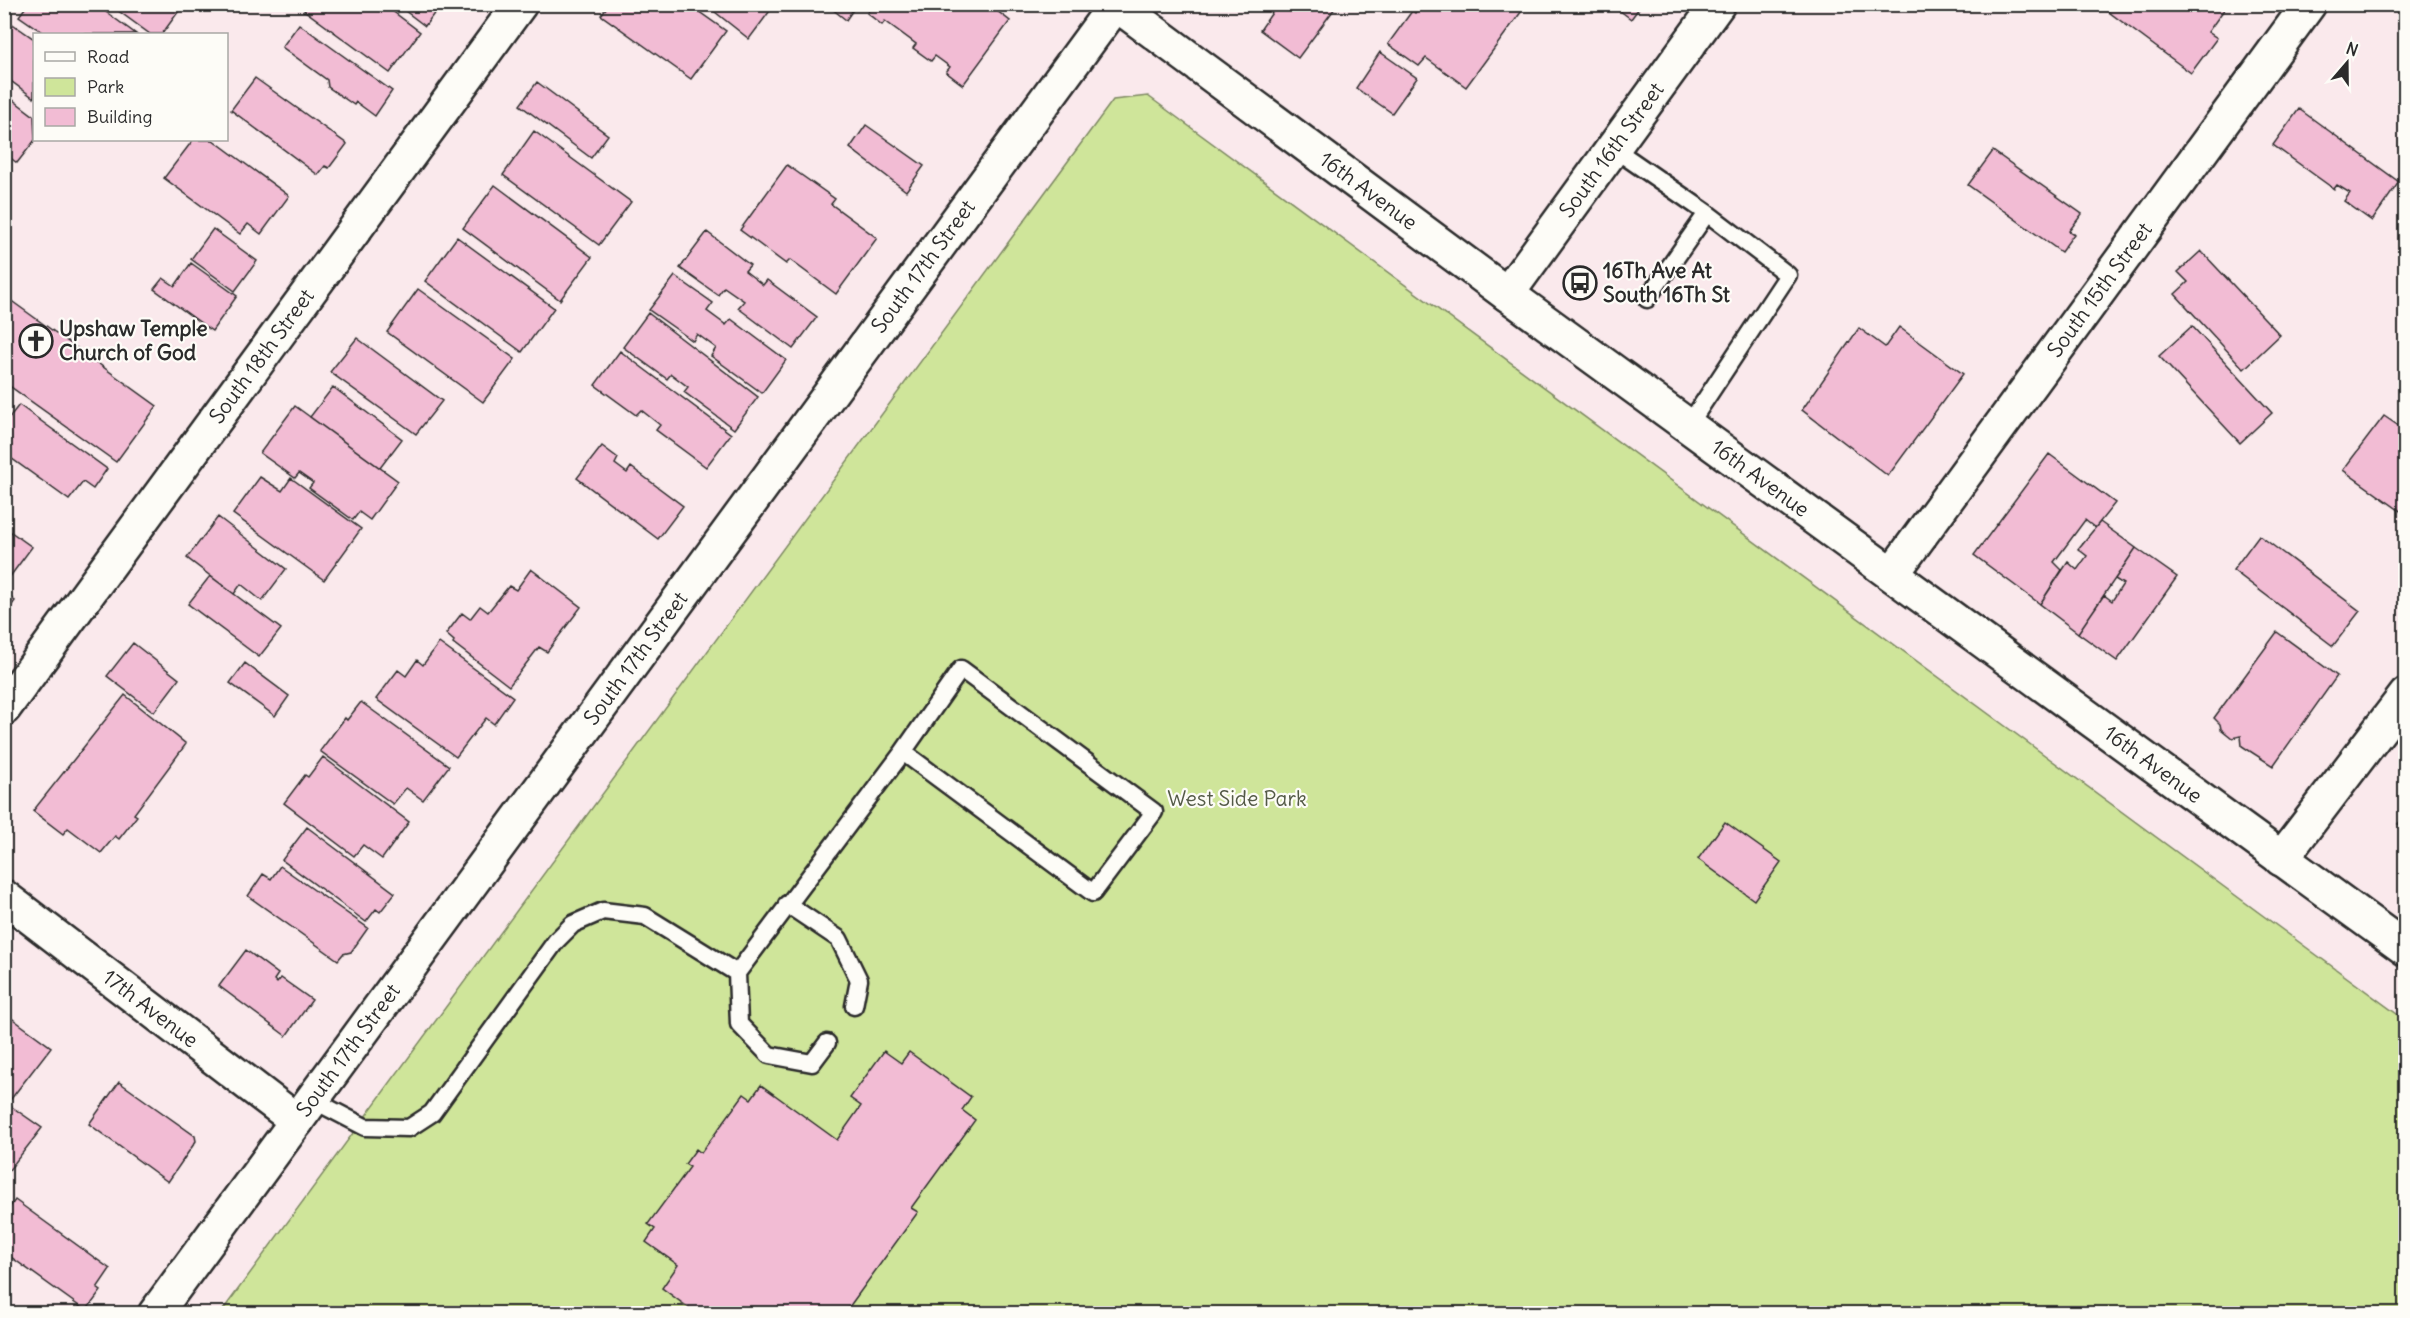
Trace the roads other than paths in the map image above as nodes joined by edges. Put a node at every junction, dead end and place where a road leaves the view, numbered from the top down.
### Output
1 (520, 4) edge
2 (1718, 4) edge
3 (2309, 4) edge
4 (1116, 5) edge
5 (1613, 148) junction
6 (1707, 213) junction
7 (1507, 294) junction
8 (1647, 299) dead end
9 (1688, 426) junction
10 (1892, 574) junction
11 (2406, 695) edge
12 (4, 708) edge
13 (903, 752) junction
14 (2282, 859) junction
15 (4, 897) edge
16 (787, 904) junction
17 (2406, 949) edge
18 (737, 973) junction
19 (854, 1006) dead end
20 (827, 1043) dead end
21 (305, 1110) junction
22 (155, 1314) edge

1 - 12 street, South 18th Street
2 - 5 street, South 16th Street
3 - 10 street, South 15th Street
4 - 7 street, 16th Avenue
4 - 21 street, South 17th Street
5 - 6 lane
5 - 7 street, South 16th Street
6 - 8 lane
6 - 9 lane
7 - 9 street, 16th Avenue
9 - 10 street, 16th Avenue
10 - 14 street, 16th Avenue
11 - 14 street
13 - 13 lane
13 - 16 lane
14 - 17 street, 16th Avenue
15 - 21 street, 17th Avenue
16 - 18 lane
16 - 19 lane
18 - 20 lane
18 - 21 lane
21 - 22 street, South 17th Street

